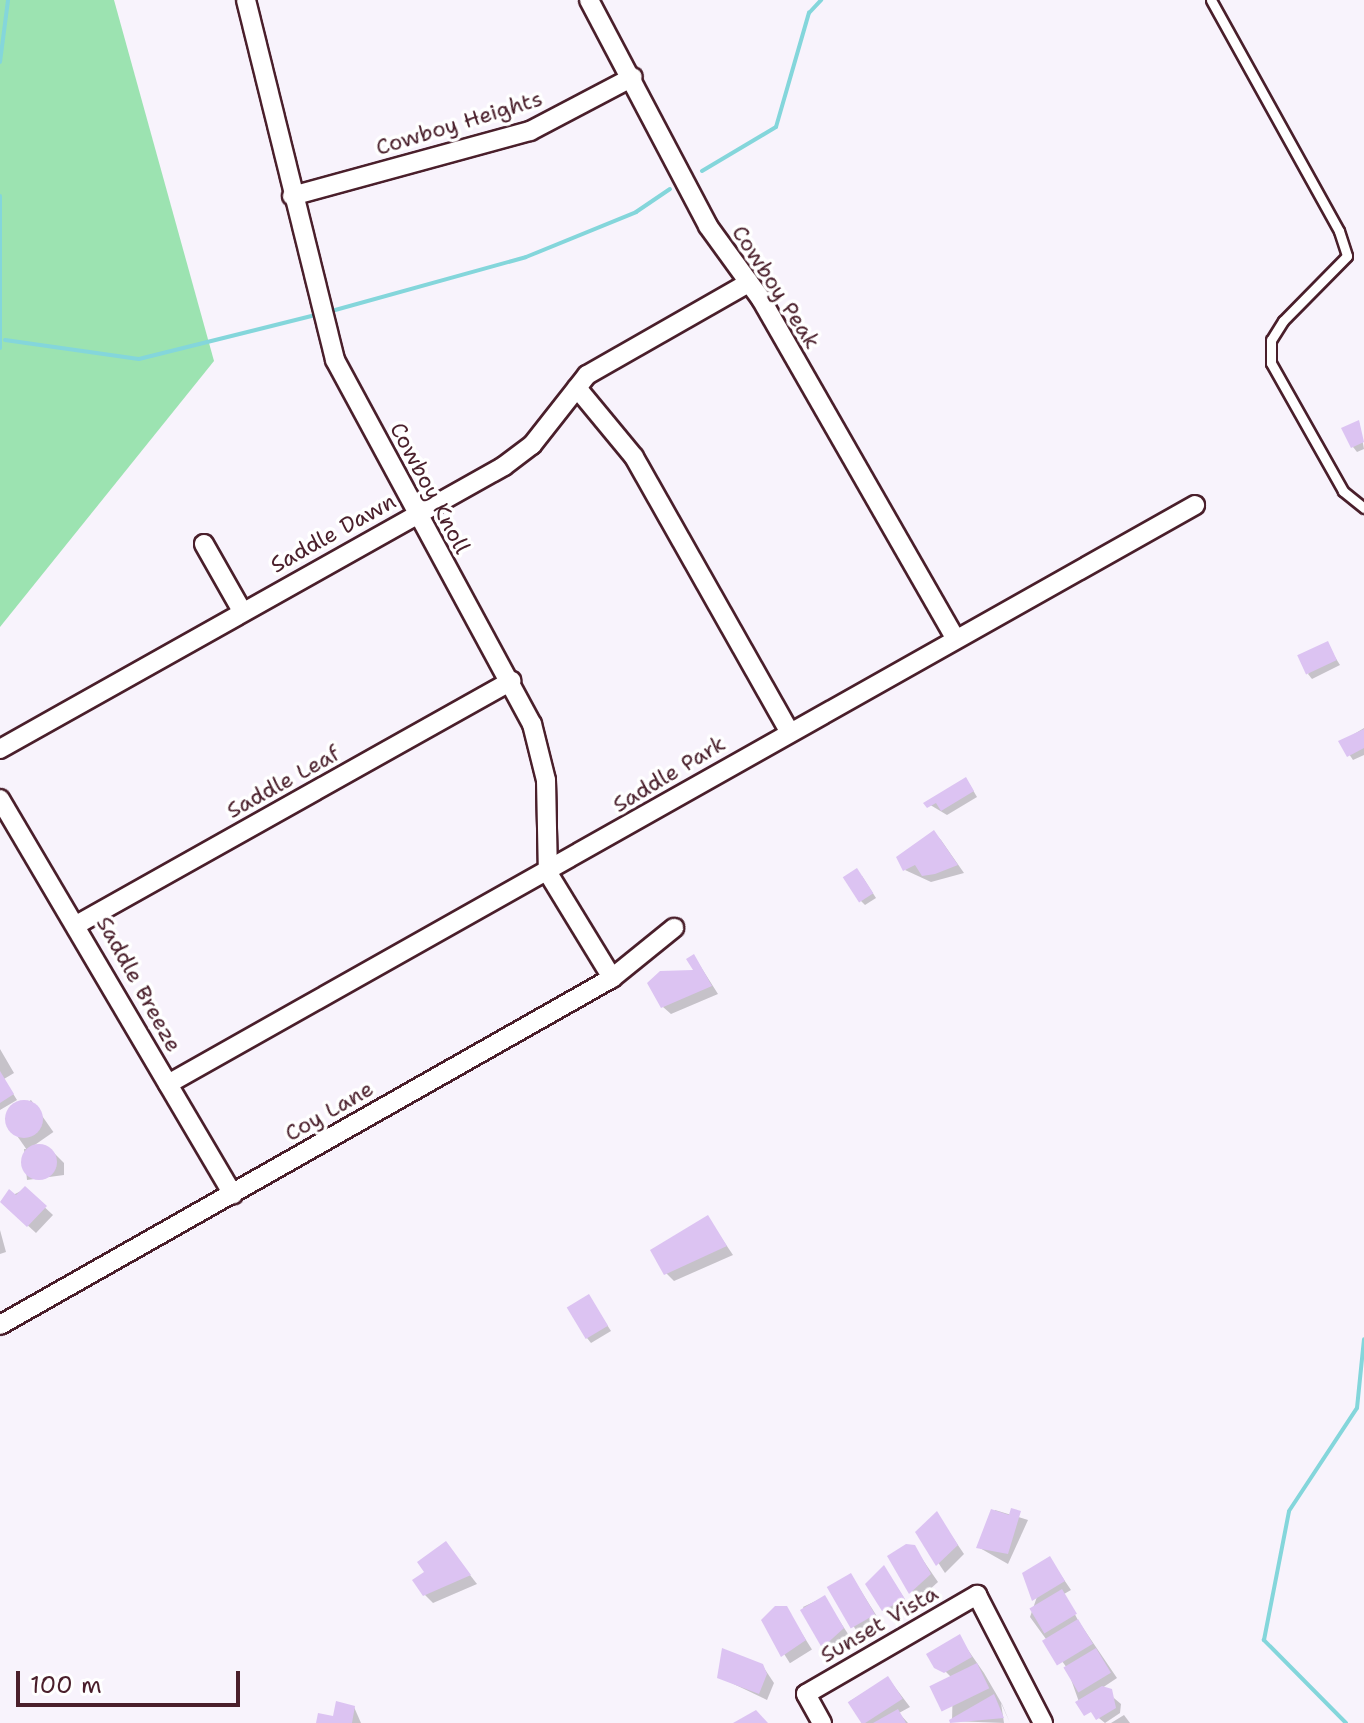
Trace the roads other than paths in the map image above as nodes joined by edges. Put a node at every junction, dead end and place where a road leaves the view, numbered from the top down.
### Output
1 (246, 0) edge
2 (589, 0) edge
3 (1211, 0) edge
4 (633, 77) junction
5 (292, 196) junction
6 (748, 283) junction
7 (577, 388) junction
8 (1195, 505) dead end
9 (1364, 508) edge
10 (415, 515) junction
11 (204, 544) dead end
12 (242, 611) junction
13 (955, 638) junction
14 (511, 681) junction
15 (789, 731) junction
16 (0, 749) edge
17 (0, 799) edge
18 (548, 873) junction
19 (78, 924) junction
20 (674, 928) dead end
21 (612, 978) junction
22 (168, 1084) junction
23 (233, 1194) junction
24 (0, 1325) edge
25 (822, 1723) edge
26 (1043, 1723) edge

1 - 5 street, Cowboy Knoll
2 - 4 street, Cowboy Peak
3 - 9 lane
4 - 5 street, Cowboy Heights
4 - 6 street, Cowboy Peak
5 - 10 street, Cowboy Knoll
6 - 7 street, Saddle Dawn
6 - 13 street, Cowboy Peak
7 - 10 street, Saddle Dawn
7 - 15 street
8 - 13 street, Saddle Park
10 - 12 street, Saddle Dawn
10 - 14 street, Cowboy Knoll
11 - 12 street
12 - 16 street, Saddle Dawn
13 - 15 street, Saddle Park
14 - 18 street, Cowboy Knoll
14 - 19 street, Saddle Leaf
15 - 18 street, Saddle Park
17 - 19 street, Saddle Breeze
18 - 21 street
18 - 22 street, Saddle Park
19 - 22 street, Saddle Breeze
20 - 21 street, Coy Lane
21 - 23 street, Coy Lane
22 - 23 street, Saddle Breeze
23 - 24 street, Coy Lane
25 - 26 street, Sunset Vista

